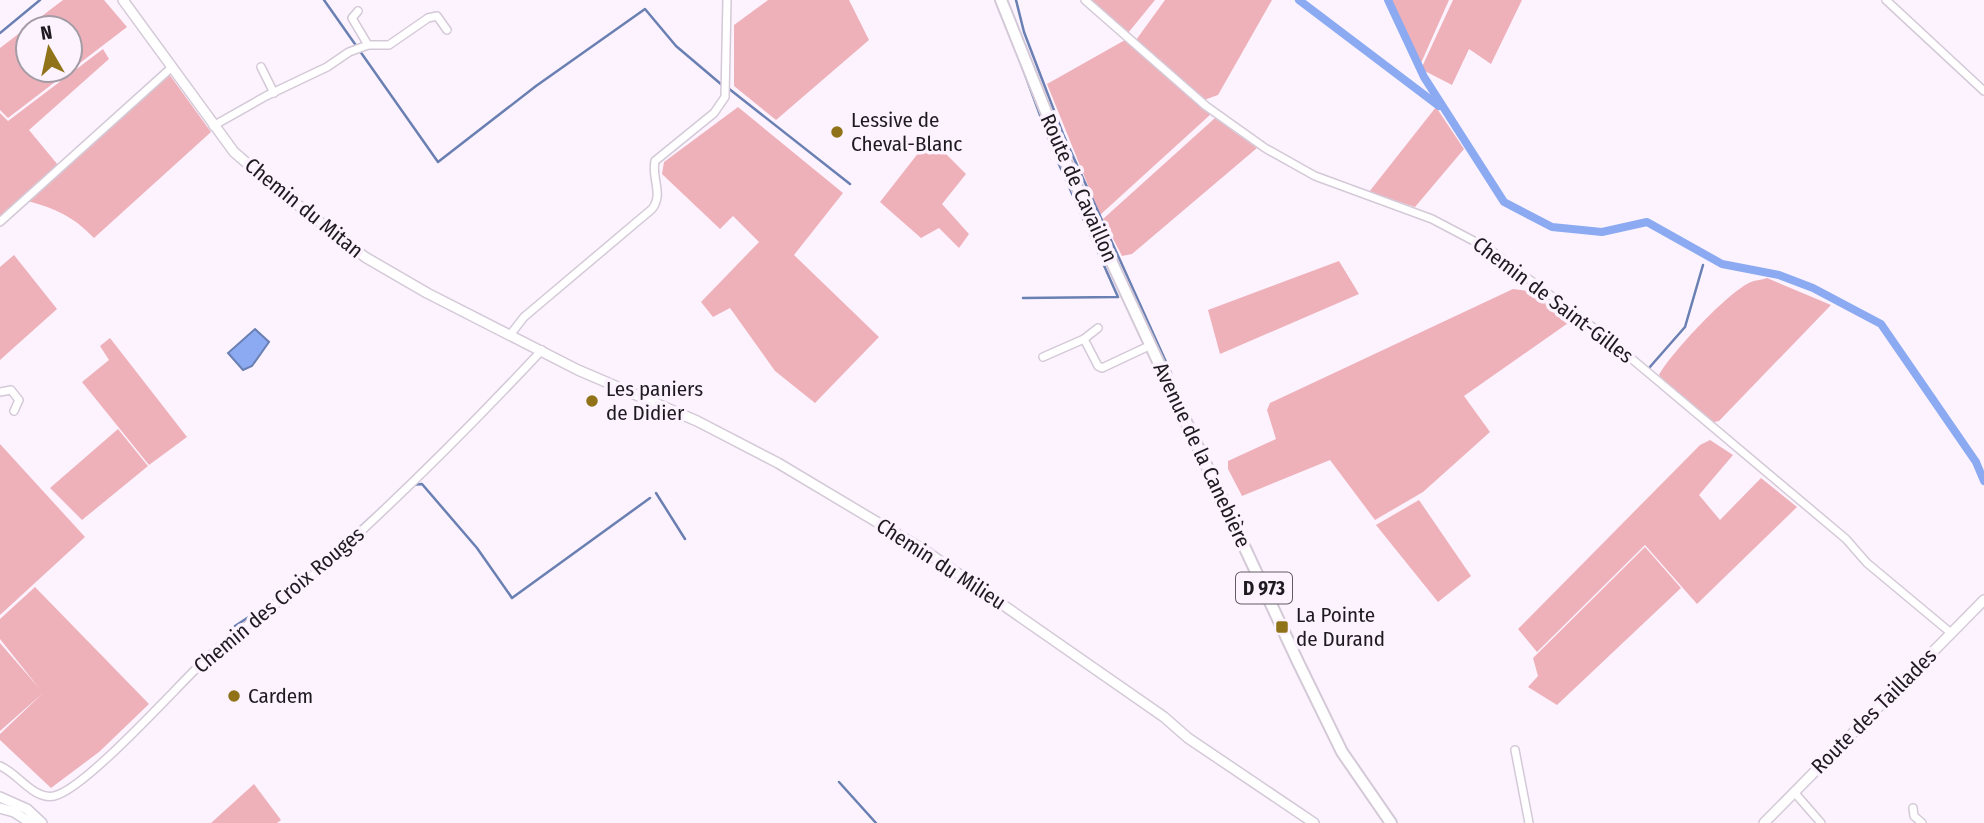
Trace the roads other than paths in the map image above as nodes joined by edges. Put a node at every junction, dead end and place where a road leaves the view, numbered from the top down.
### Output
1 (123, 0) edge
2 (727, 0) edge
3 (1001, 0) edge
4 (1007, 0) edge
5 (1085, 0) edge
6 (1886, 0) edge
7 (358, 12) dead end
8 (1014, 27) junction
9 (447, 30) dead end
10 (368, 45) junction
11 (261, 67) dead end
12 (171, 68) junction
13 (1984, 91) edge
14 (274, 93) junction
15 (213, 126) junction
16 (0, 222) edge
17 (1098, 328) dead end
18 (510, 335) junction
19 (1084, 339) junction
20 (1151, 345) junction
21 (542, 350) junction
22 (1043, 357) dead end
23 (0, 393) edge
24 (14, 411) dead end
25 (1984, 600) edge
26 (1951, 633) junction
27 (1515, 750) dead end
28 (0, 766) edge
29 (1794, 792) junction
30 (0, 797) edge
31 (0, 808) edge
32 (1913, 808) dead end
33 (31, 823) edge
34 (42, 823) edge
35 (1314, 823) edge
36 (1391, 823) edge
37 (1529, 823) edge
38 (1764, 823) edge
39 (1821, 823) edge
40 (1922, 823) edge

1 - 12 street, Chemin du Mitan
2 - 18 street
3 - 8 main road, Route de Cavaillon / D 973
4 - 8 main road, Route de Cavaillon / D 973
5 - 26 street, Chemin de Saint-Gilles
6 - 13 street
7 - 10 street
8 - 20 main road, Route de Cavaillon / D 973
9 - 10 street
10 - 14 street
11 - 14 street
12 - 15 street, Chemin du Mitan
12 - 16 street
14 - 15 street
15 - 18 street, Chemin du Mitan
17 - 19 street
18 - 21 street, Chemin du Mitan
19 - 20 street
19 - 22 street
20 - 36 main road, Avenue de la Canebière / D 973
21 - 28 street, Chemin des Croix Rouges
21 - 35 street, Chemin du Milieu
23 - 24 street
25 - 26 street, Route des Taillades
26 - 29 street, Route des Taillades
27 - 37 street
29 - 38 street, Route des Taillades
29 - 39 street
30 - 34 street
31 - 33 street
32 - 40 street

